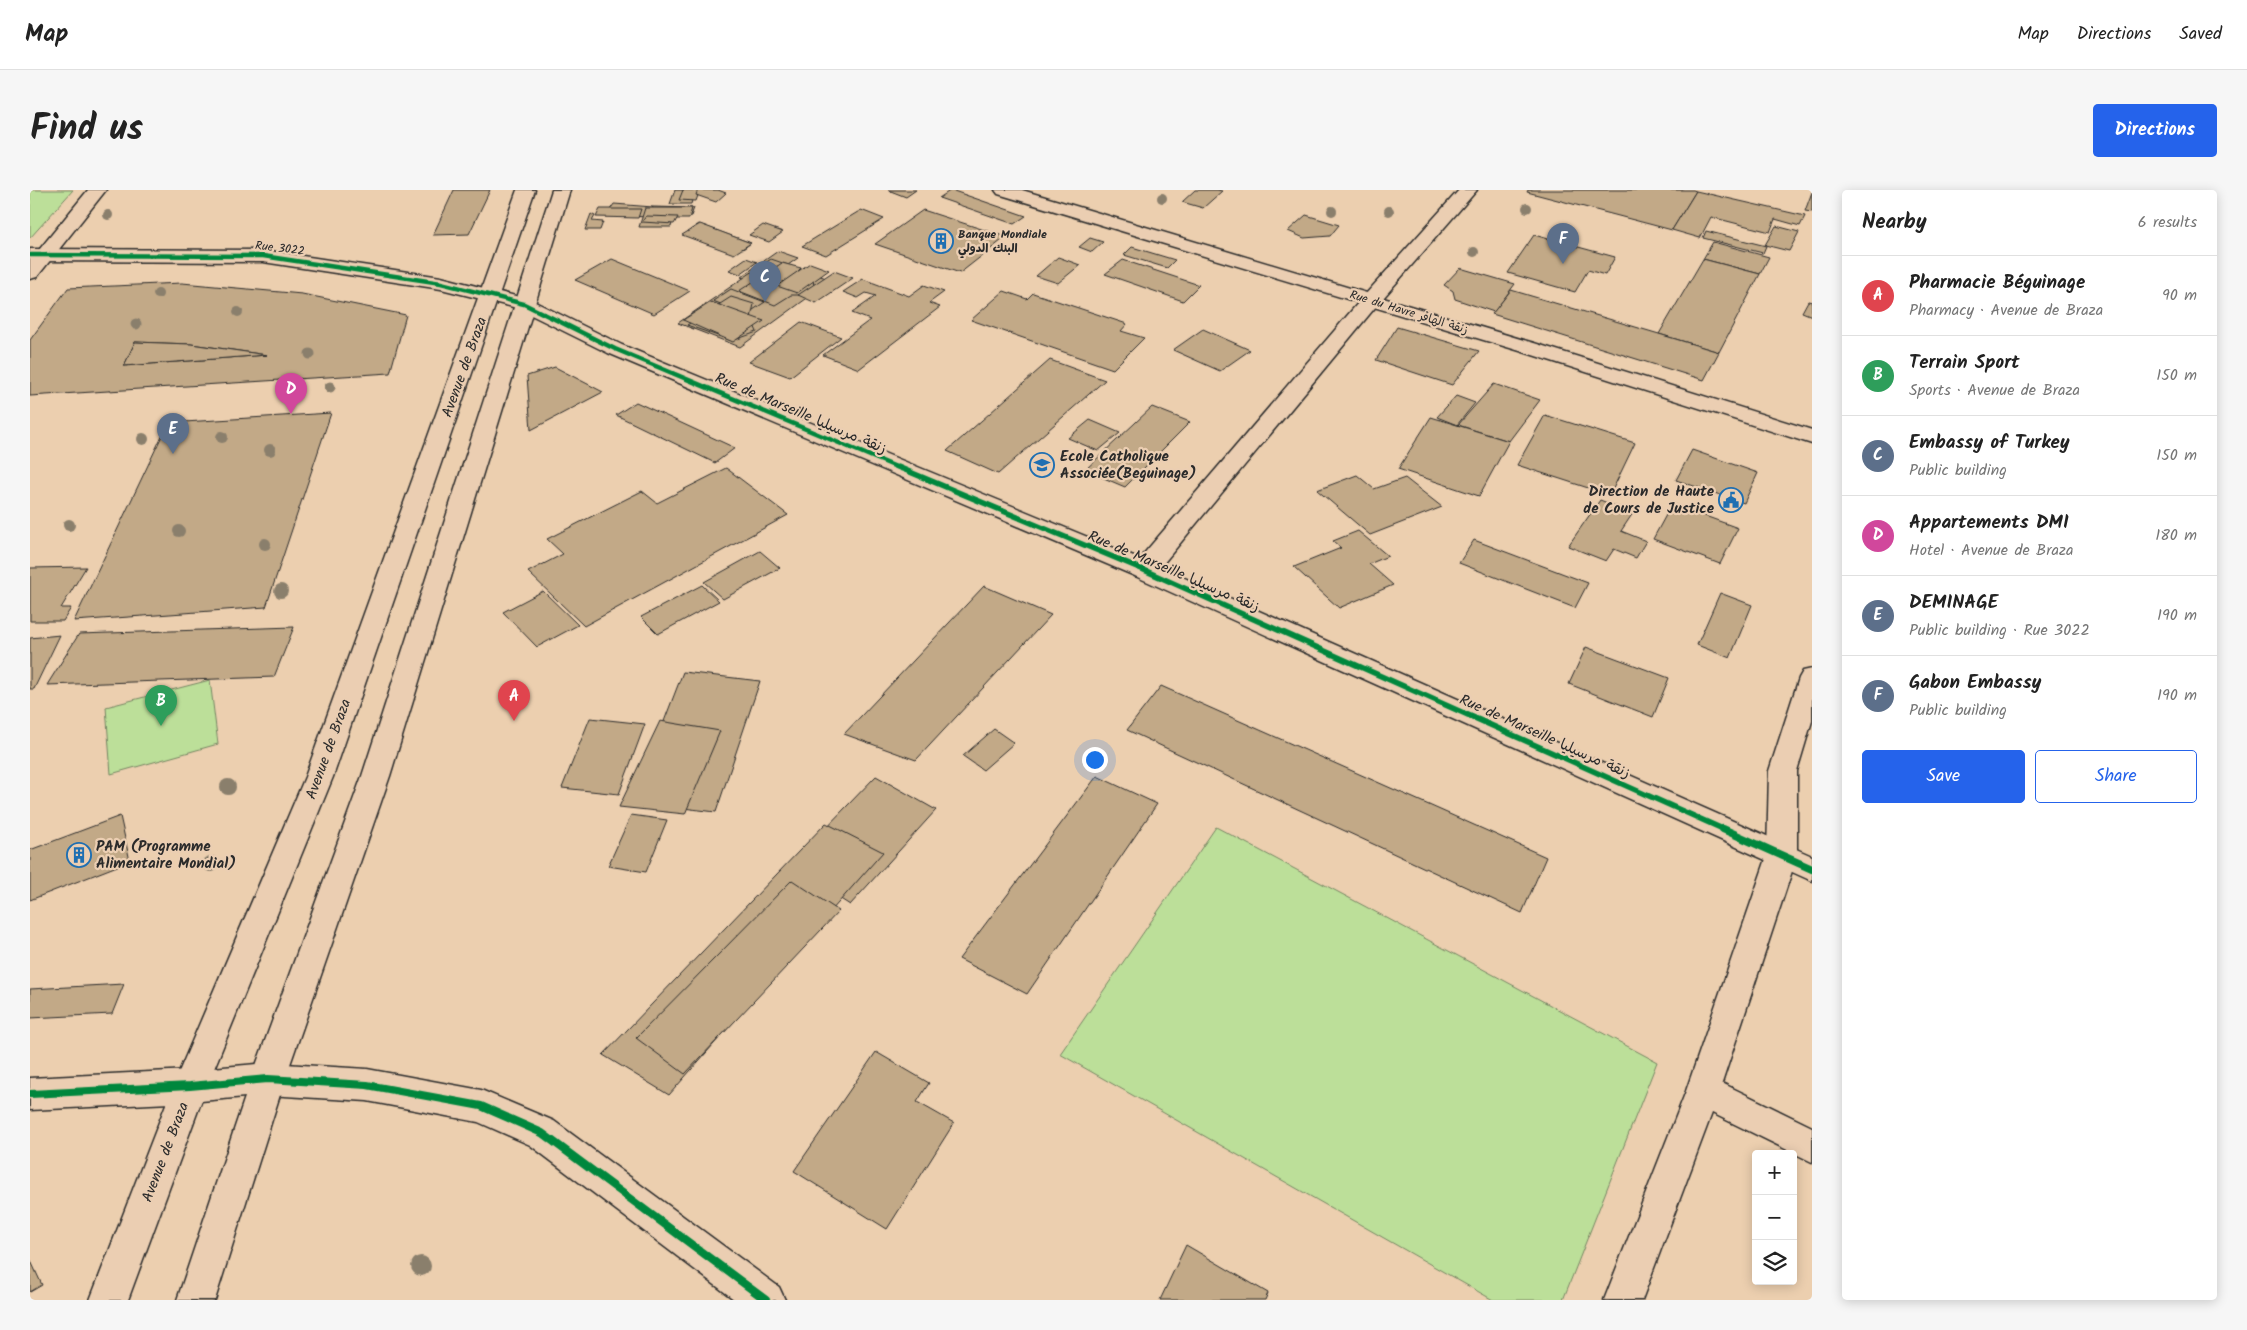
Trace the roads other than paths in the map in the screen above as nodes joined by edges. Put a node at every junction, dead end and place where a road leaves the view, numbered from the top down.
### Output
1 (97, 190) edge
2 (526, 190) edge
3 (561, 190) edge
4 (1004, 190) edge
5 (1468, 190) edge
6 (37, 255) edge
7 (30, 273) edge
8 (490, 294) junction
9 (1370, 300) junction
10 (524, 304) junction
11 (1812, 437) edge
12 (1144, 570) junction
13 (1812, 678) edge
14 (1782, 856) junction
15 (1812, 869) edge
16 (268, 1079) junction
17 (190, 1086) junction
18 (1703, 1091) junction
19 (30, 1094) edge
20 (1812, 1145) edge
21 (109, 1300) edge
22 (196, 1300) edge
23 (766, 1300) edge
24 (1623, 1300) edge

1 - 6 street
2 - 8 street, Avenue de Braza
3 - 10 street
4 - 9 street, Rue du Havre زنقة الهافر
5 - 9 street
6 - 7 street
6 - 8 street, Rue 3022
8 - 10 street, Rue 3022
8 - 17 street, Avenue de Braza
9 - 11 street, Rue du Havre زنقة الهافر
9 - 12 street
10 - 12 street, Rue de Marseille زنقة مرسيليا
10 - 16 street
12 - 14 street, Rue de Marseille زنقة مرسيليا
13 - 14 street
14 - 15 street, Rue de Marseille زنقة مرسيليا
14 - 18 street
16 - 17 street
16 - 22 street
16 - 23 street
17 - 19 street
17 - 21 street, Avenue de Braza
18 - 20 street
18 - 24 street

